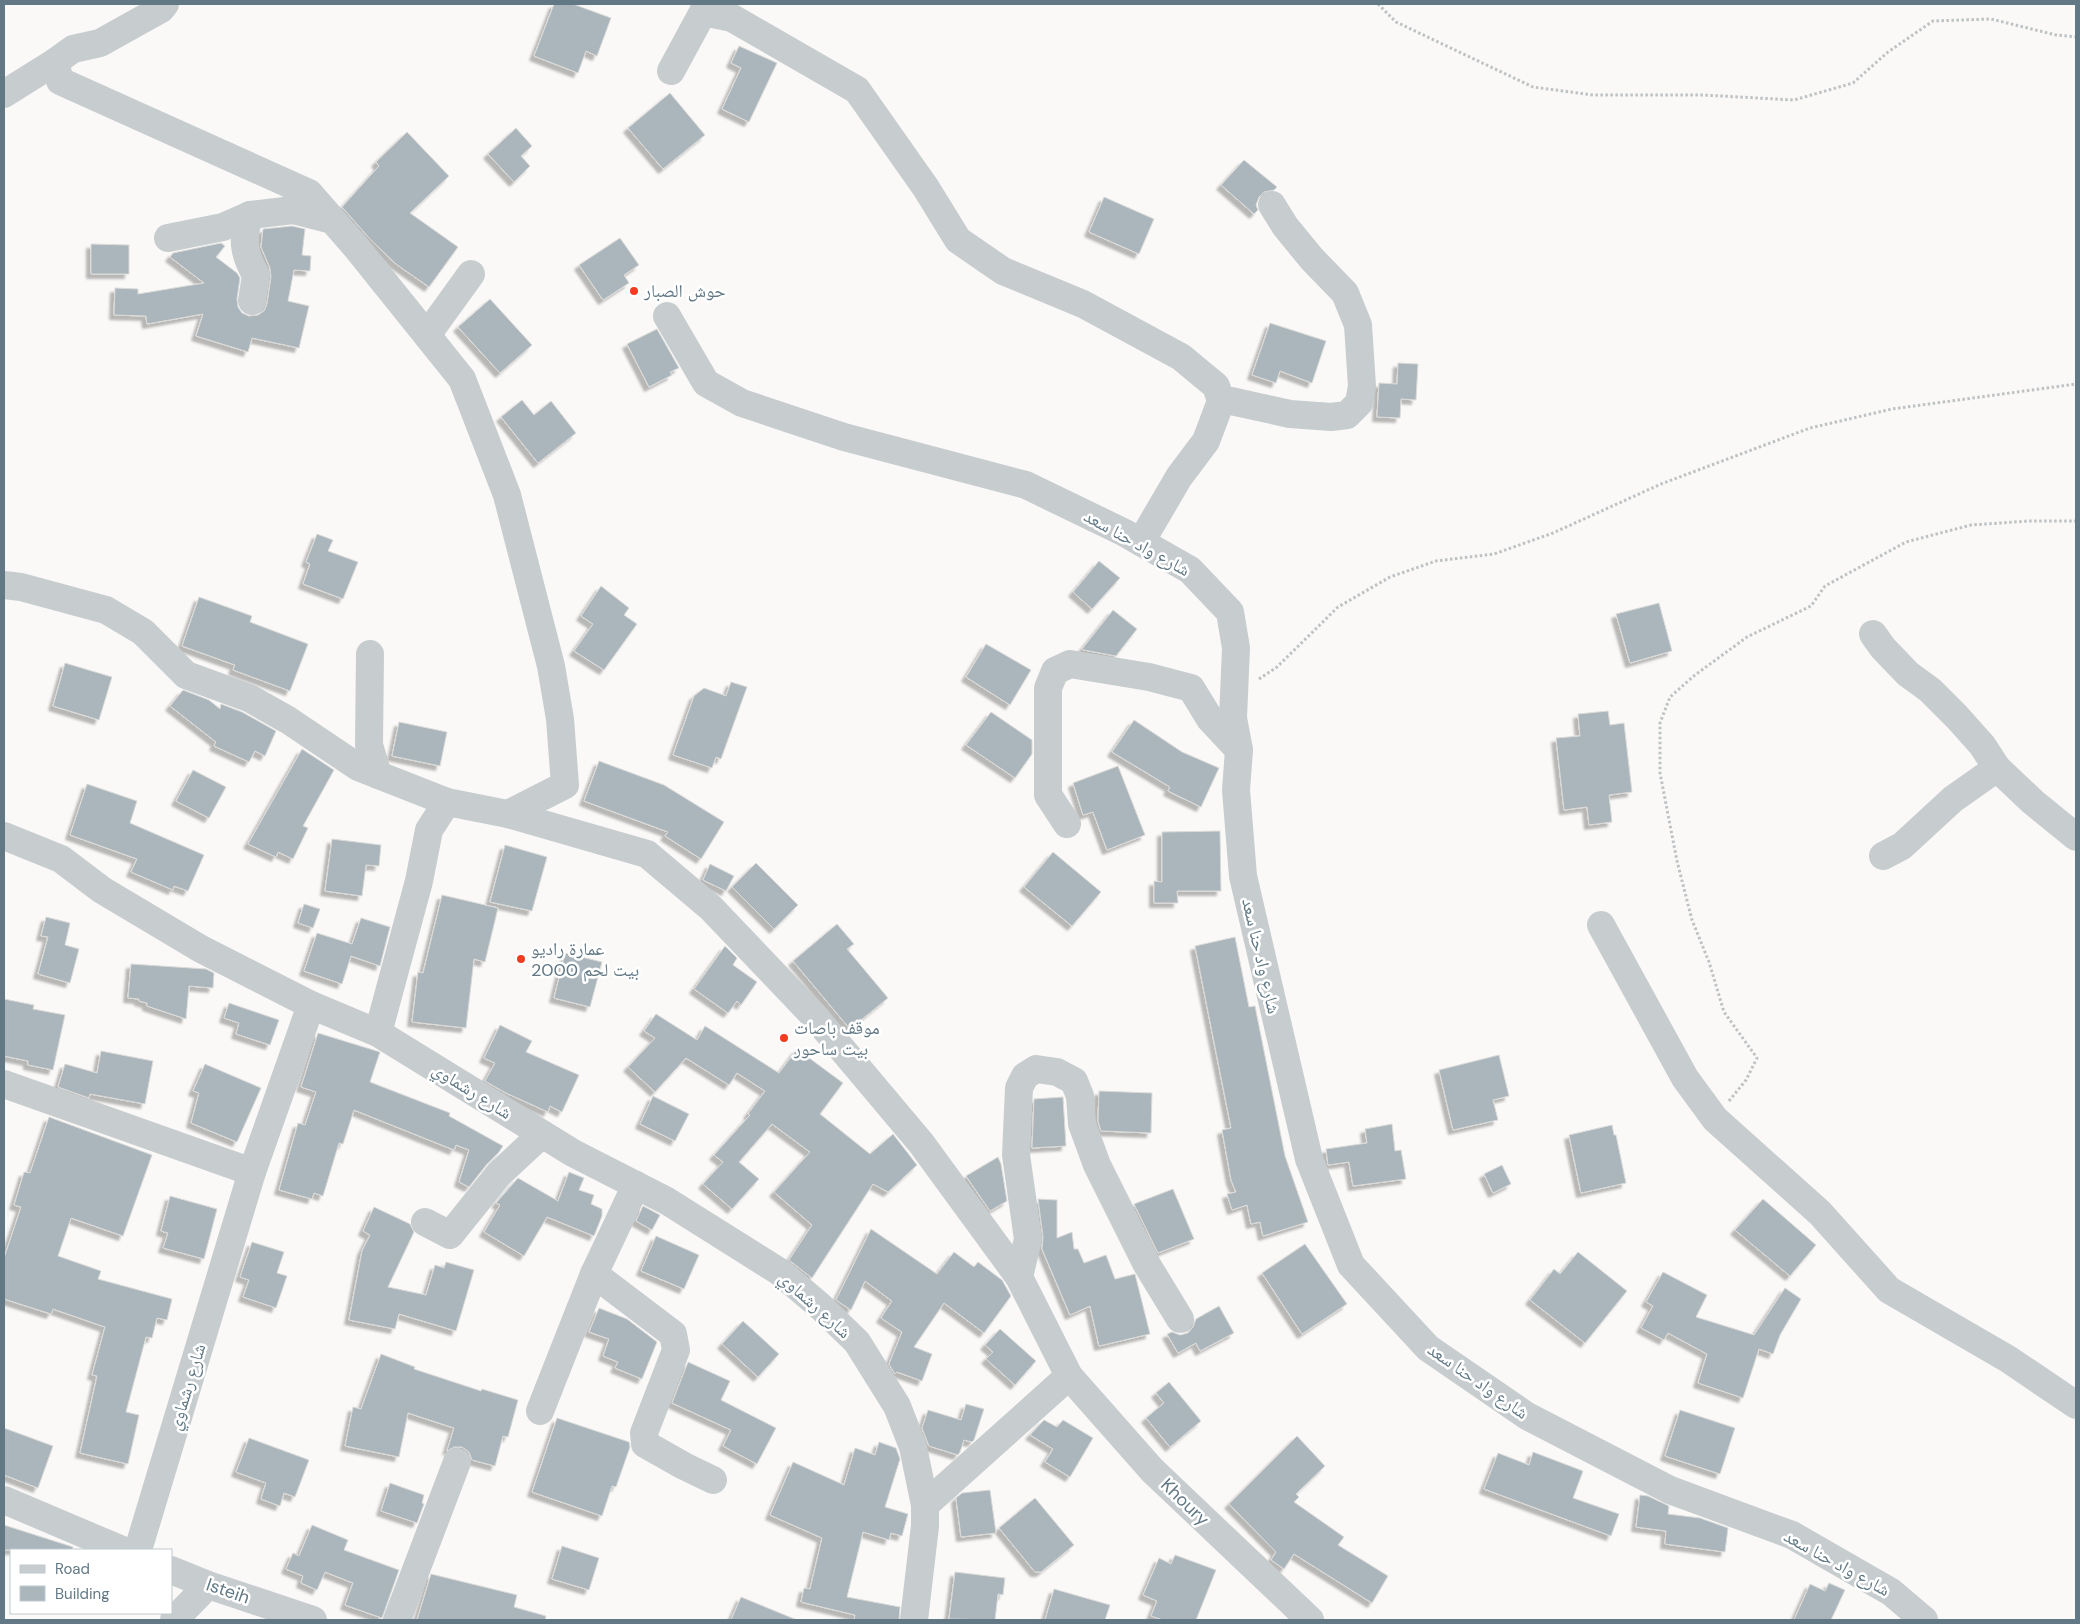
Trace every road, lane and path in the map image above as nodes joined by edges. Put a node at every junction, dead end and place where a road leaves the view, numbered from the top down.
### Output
1 (165, 4) edge
2 (1378, 4) edge
3 (2076, 38) edge
4 (55, 62) junction
5 (671, 71) dead end
6 (4, 94) edge
7 (1272, 204) dead end
8 (250, 215) junction
9 (332, 220) junction
10 (168, 238) dead end
11 (471, 274) dead end
12 (252, 301) dead end
13 (667, 316) dead end
14 (427, 335) junction
15 (2076, 384) edge
16 (1221, 401) junction
17 (2076, 521) edge
18 (1141, 542) junction
19 (4, 585) edge
20 (1873, 634) dead end
21 (370, 654) dead end
22 (1235, 695) junction
23 (1239, 750) junction
24 (1997, 768) junction
25 (378, 775) junction
26 (447, 802) junction
27 (508, 814) junction
28 (1067, 824) dead end
29 (4, 836) edge
30 (2076, 837) edge
31 (1883, 856) dead end
32 (1601, 925) dead end
33 (311, 1005) junction
34 (378, 1033) junction
35 (4, 1084) edge
36 (1715, 1119) junction
37 (542, 1134) junction
38 (252, 1172) junction
39 (636, 1185) junction
40 (425, 1222) dead end
41 (594, 1274) junction
42 (1019, 1277) junction
43 (1180, 1319) dead end
44 (1069, 1376) junction
45 (2076, 1405) edge
46 (540, 1411) dead end
47 (457, 1462) dead end
48 (713, 1480) dead end
49 (4, 1500) edge
50 (925, 1505) junction
51 (120, 1549) edge
52 (138, 1549) edge
53 (172, 1570) edge
54 (208, 1585) junction
55 (278, 1615) edge
56 (174, 1620) edge
57 (313, 1620) edge
58 (398, 1620) edge
59 (914, 1620) edge
60 (1310, 1620) edge
61 (1924, 1620) edge

1 - 4 street
2 - 3 path
4 - 6 street
4 - 9 street
5 - 16 street
7 - 16 street
8 - 9 street
8 - 10 street
8 - 12 street
9 - 14 street
11 - 14 street
13 - 18 street, شارع واد حنا سعد
14 - 27 street
15 - 22 path
16 - 18 street
17 - 36 path
18 - 22 street, شارع واد حنا سعد
19 - 25 street, Khoury
20 - 24 street
21 - 25 street
22 - 23 street, شارع واد حنا سعد
23 - 28 street
23 - 61 street, شارع واد حنا سعد
24 - 30 street
24 - 31 street
25 - 26 street, Khoury
26 - 27 street, Khoury
26 - 34 street
27 - 42 street, Khoury
29 - 33 street
32 - 36 street
33 - 34 street, شارع رشماوي
33 - 38 street, شارع رشماوي
34 - 37 street, شارع رشماوي
35 - 38 street
36 - 45 street
37 - 39 street, شارع رشماوي
37 - 40 street
38 - 52 street, شارع رشماوي
39 - 41 street
39 - 50 street, شارع رشماوي
41 - 46 street
41 - 48 street
42 - 43 street
42 - 44 street, Khoury
44 - 50 street
44 - 60 street, Khoury
47 - 58 street
49 - 51 street
50 - 59 street, شارع رشماوي
53 - 54 street, Isteih
54 - 55 street, Isteih
54 - 56 street
55 - 57 street, Isteih

